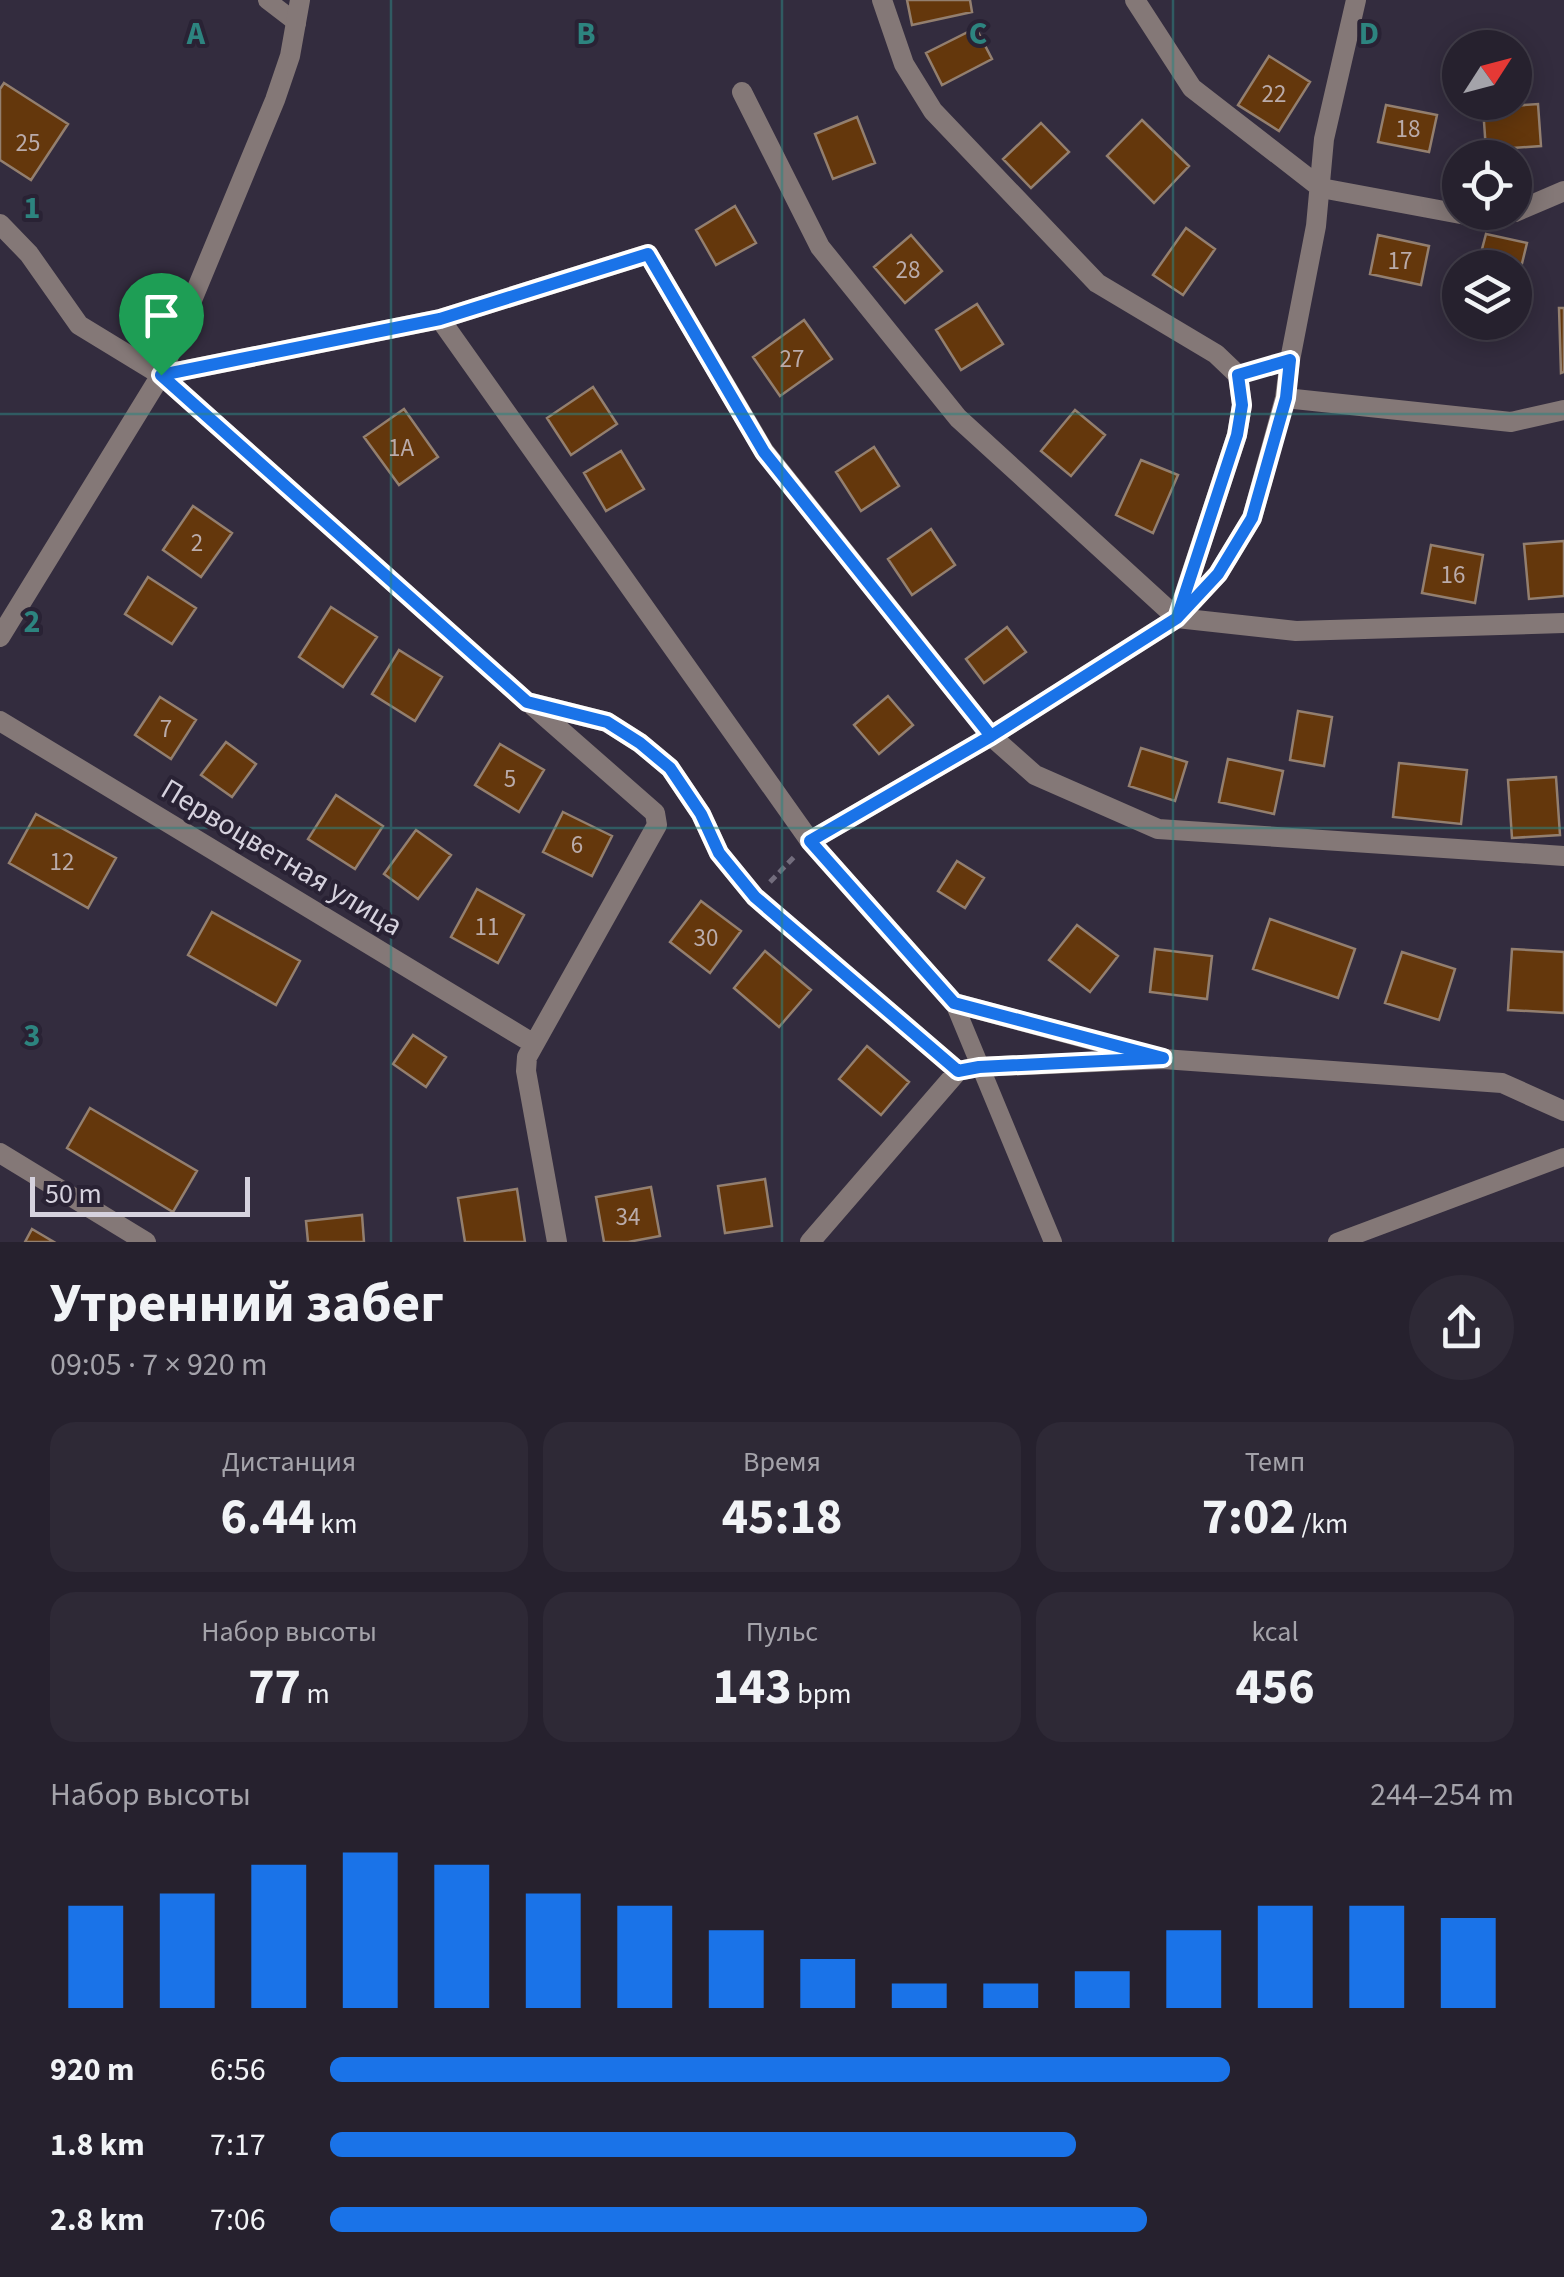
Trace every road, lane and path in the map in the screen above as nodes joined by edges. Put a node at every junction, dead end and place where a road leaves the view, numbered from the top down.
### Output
1 (267, 0) edge
2 (300, 0) edge
3 (882, 0) edge
4 (1135, 0) edge
5 (1356, 0) edge
6 (297, 23) junction
7 (742, 92) dead end
8 (1321, 188) junction
9 (1564, 191) edge
10 (1532, 205) edge
11 (1442, 211) edge
12 (0, 224) edge
13 (440, 319) junction
14 (1290, 360) junction
15 (161, 375) junction
16 (1238, 375) junction
17 (1286, 398) junction
18 (1564, 410) edge
19 (1177, 618) junction
20 (1564, 623) edge
21 (0, 637) edge
22 (527, 702) junction
23 (0, 721) edge
24 (991, 736) junction
25 (810, 841) junction
26 (1564, 856) edge
27 (755, 897) junction
28 (954, 1003) junction
29 (534, 1044) junction
30 (1163, 1058) junction
31 (969, 1069) junction
32 (1564, 1111) edge
33 (0, 1152) edge
34 (1564, 1157) edge
35 (146, 1242) edge
36 (557, 1242) edge
37 (810, 1242) edge
38 (1052, 1242) edge
39 (1337, 1242) edge

1 - 6 lane
2 - 6 street
3 - 16 street
4 - 8 street
5 - 8 street
6 - 15 street
7 - 19 street
8 - 11 street
8 - 14 street
9 - 10 street
12 - 15 street
13 - 15 street
13 - 24 street
13 - 25 street
14 - 16 lane
14 - 17 street
15 - 21 street
15 - 22 street
16 - 19 street
17 - 18 street
17 - 19 street
19 - 20 street
19 - 24 street
22 - 27 street
22 - 29 street
23 - 29 street, Первоцветная улица
24 - 25 street
24 - 26 street
25 - 27 path
25 - 28 street
27 - 31 street
28 - 30 street
28 - 31 lane
29 - 36 street
30 - 31 street
30 - 32 street
31 - 37 street
31 - 38 lane
33 - 35 street
34 - 39 lane

